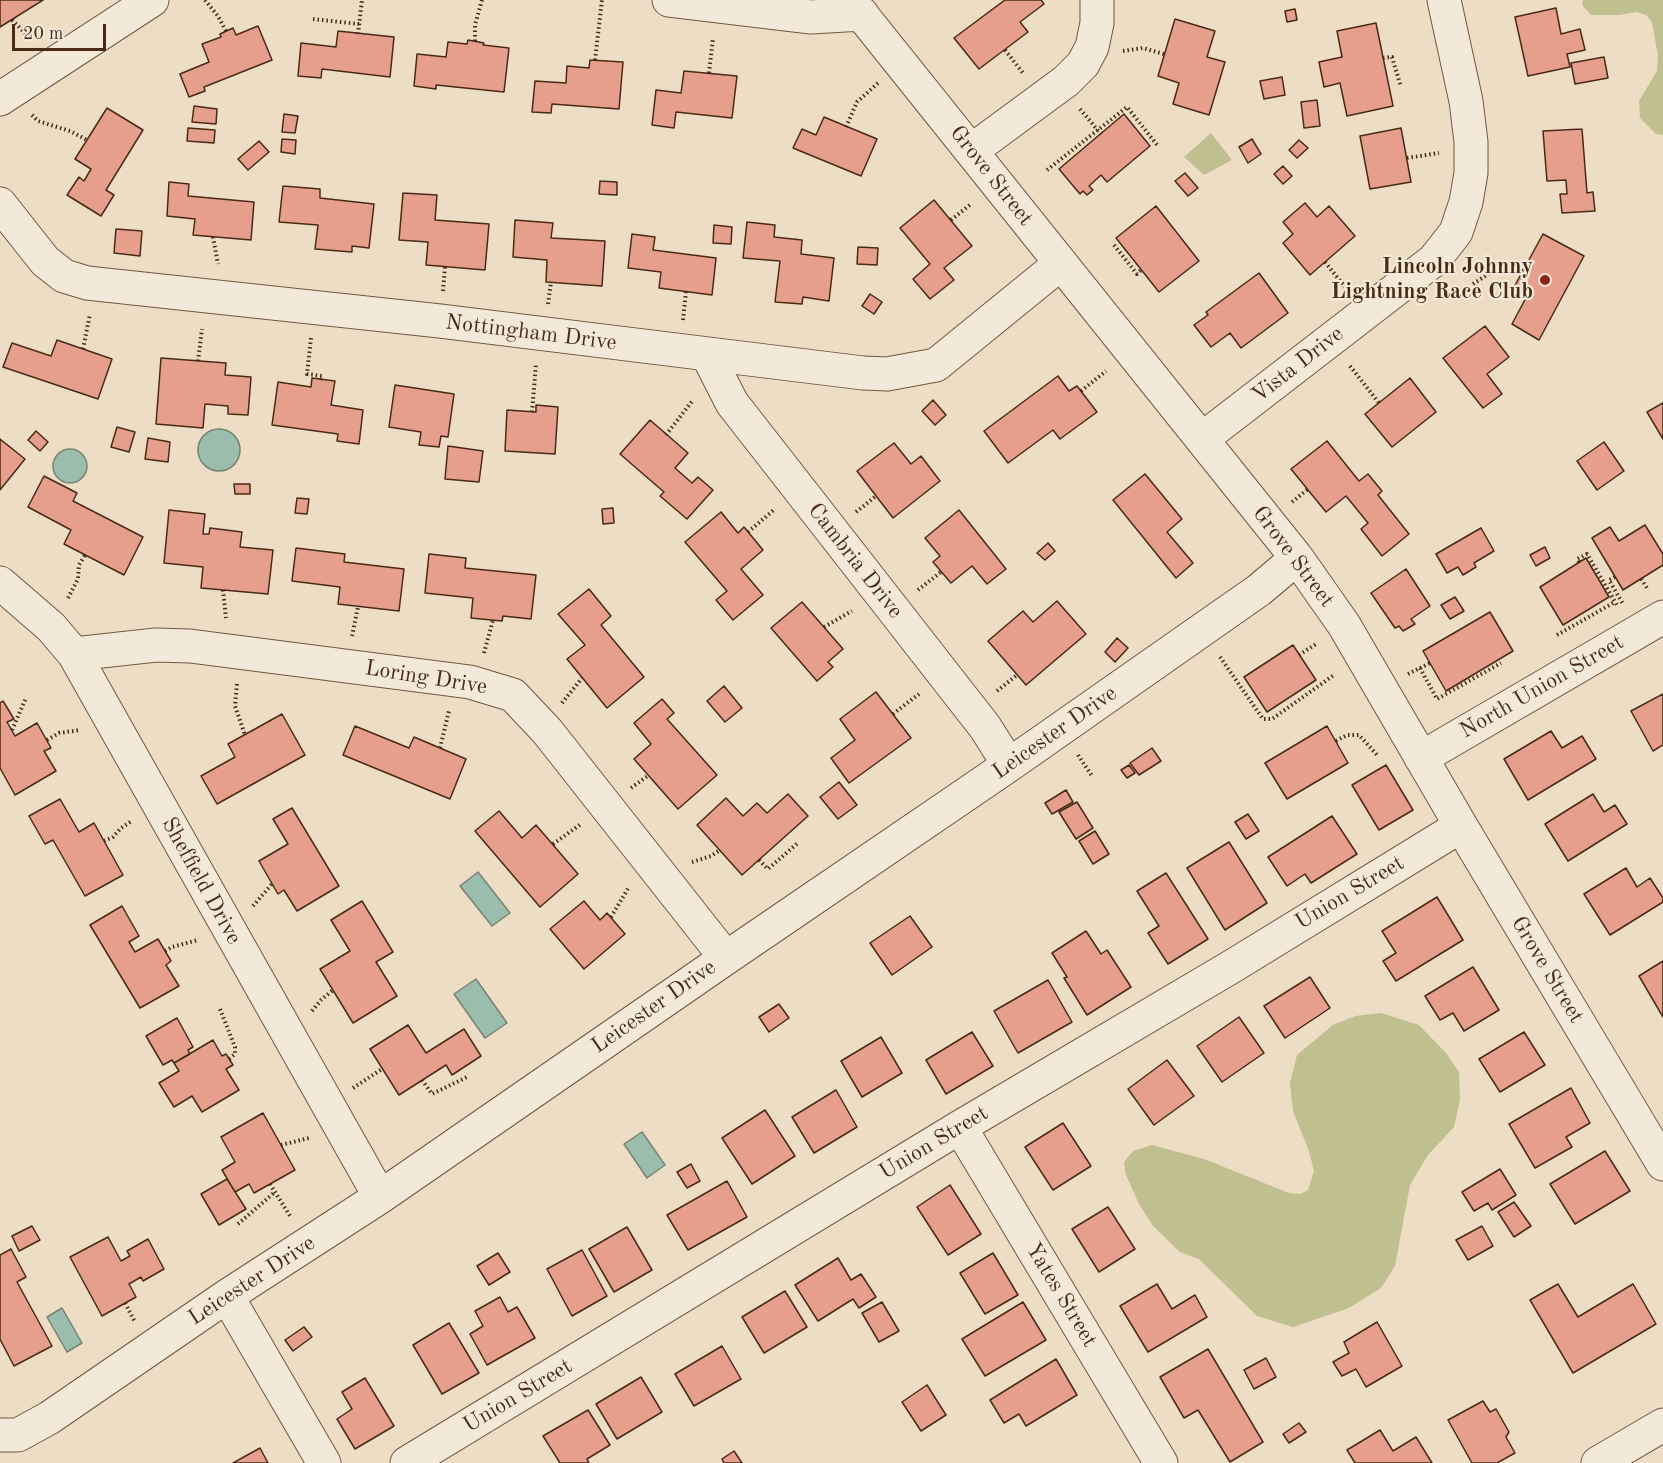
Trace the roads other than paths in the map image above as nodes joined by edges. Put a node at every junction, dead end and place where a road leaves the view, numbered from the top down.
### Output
1 (152, 0) edge
2 (669, 0) edge
3 (1096, 0) edge
4 (1444, 0) edge
5 (856, 7) edge
6 (8, 94) edge
7 (971, 151) junction
8 (0, 204) edge
9 (1060, 264) junction
10 (711, 362) junction
11 (1202, 439) junction
12 (1297, 558) junction
13 (0, 583) edge
14 (1663, 617) edge
15 (74, 654) junction
16 (1421, 758) junction
17 (1009, 765) junction
18 (1461, 826) junction
19 (726, 958) junction
20 (960, 1127) junction
21 (1663, 1164) edge
22 (380, 1197) junction
23 (227, 1296) junction
24 (1663, 1425) edge
25 (0, 1436) edge
26 (324, 1463) edge
27 (407, 1463) edge
28 (1161, 1463) edge
29 (1598, 1463) edge

1 - 6 street
2 - 5 street
3 - 7 street
4 - 11 street, Vista Drive
5 - 7 street, Grove Street
7 - 9 street, Grove Street
8 - 10 street, Nottingham Drive
9 - 10 street, Nottingham Drive
9 - 11 street, Grove Street
10 - 17 street, Cambria Drive
11 - 12 street, Grove Street
12 - 16 street, Grove Street
12 - 17 street, Leicester Drive
13 - 15 street, Sheffield Drive
14 - 16 street, North Union Street
15 - 19 street, Loring Drive
15 - 22 street, Sheffield Drive
16 - 18 street, Grove Street
17 - 19 street, Leicester Drive
18 - 20 street, Union Street
18 - 21 street, Grove Street
19 - 22 street, Leicester Drive
20 - 27 street, Union Street
20 - 28 street, Yates Street
22 - 23 street, Leicester Drive
23 - 25 street, Leicester Drive
23 - 26 street
24 - 29 street

